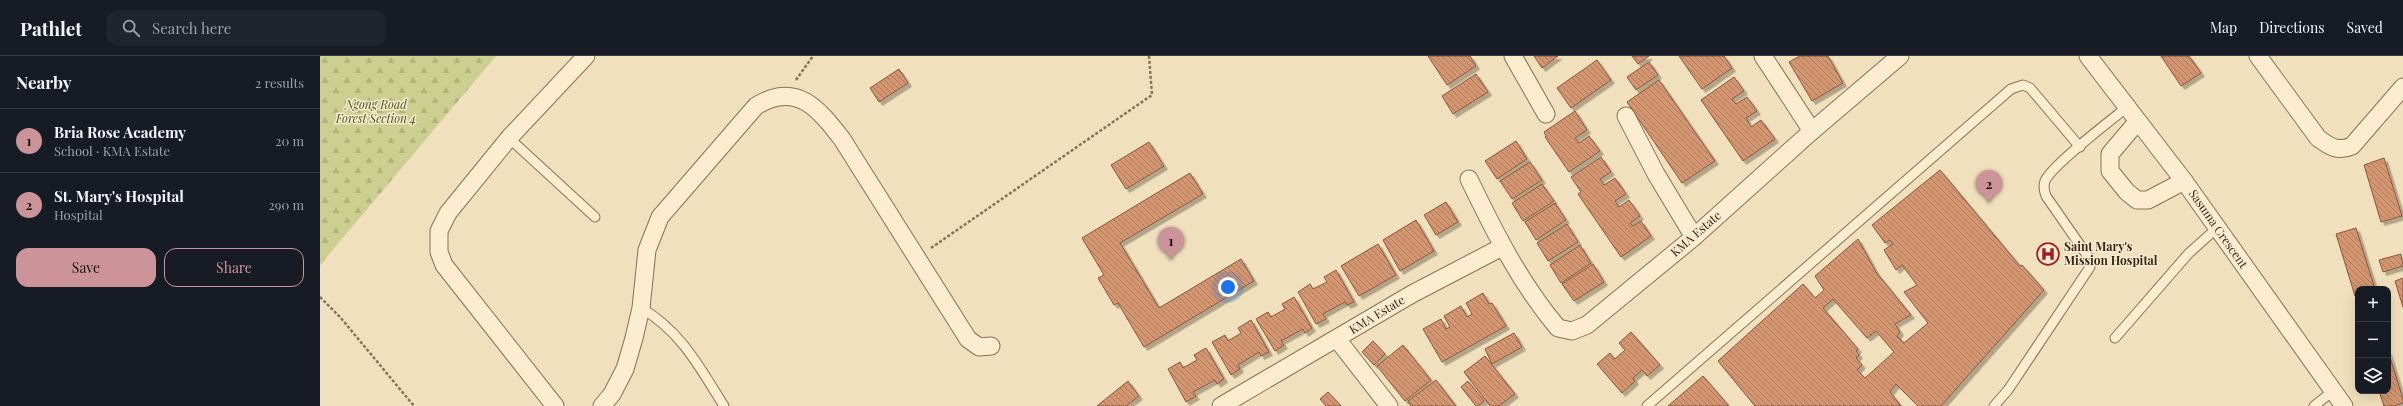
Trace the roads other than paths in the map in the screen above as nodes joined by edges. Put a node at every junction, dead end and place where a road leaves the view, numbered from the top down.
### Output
1 (586, 56) edge
2 (1513, 56) edge
3 (1763, 56) edge
4 (1900, 56) edge
5 (2088, 56) edge
6 (2258, 56) edge
7 (2403, 87) edge
8 (2126, 108) junction
9 (1546, 114) dead end
10 (1626, 116) dead end
11 (2137, 122) junction
12 (1812, 131) junction
13 (509, 138) junction
14 (2080, 147) junction
15 (1468, 179) dead end
16 (2184, 181) junction
17 (595, 217) dead end
18 (2217, 228) junction
19 (1694, 237) junction
20 (1502, 247) junction
21 (641, 308) junction
22 (2115, 338) dead end
23 (1337, 339) junction
24 (992, 346) dead end
25 (2332, 391) junction
26 (555, 406) edge
27 (602, 406) edge
28 (724, 406) edge
29 (1221, 406) edge
30 (1389, 406) edge
31 (1647, 406) edge
32 (1994, 406) edge
33 (2314, 406) edge
34 (2344, 406) edge

1 - 13 street
2 - 9 street
3 - 12 street
4 - 12 street, KMA Estate
5 - 8 street, Sasuma Crescent
6 - 7 street
8 - 11 street, Sasuma Crescent
8 - 14 lane
10 - 19 street
11 - 16 street, Sasuma Crescent
11 - 16 street
12 - 19 street, KMA Estate
13 - 17 lane
13 - 26 street
14 - 31 lane
14 - 32 lane
15 - 20 street, KMA Estate
16 - 18 street, Sasuma Crescent
18 - 22 lane
18 - 25 street, Sasuma Crescent
19 - 20 street, KMA Estate
20 - 23 street, KMA Estate
21 - 24 street
21 - 27 street
21 - 28 lane
23 - 29 street, KMA Estate
23 - 30 street, KMA Estate
25 - 33 lane
25 - 34 street, Sasuma Crescent

